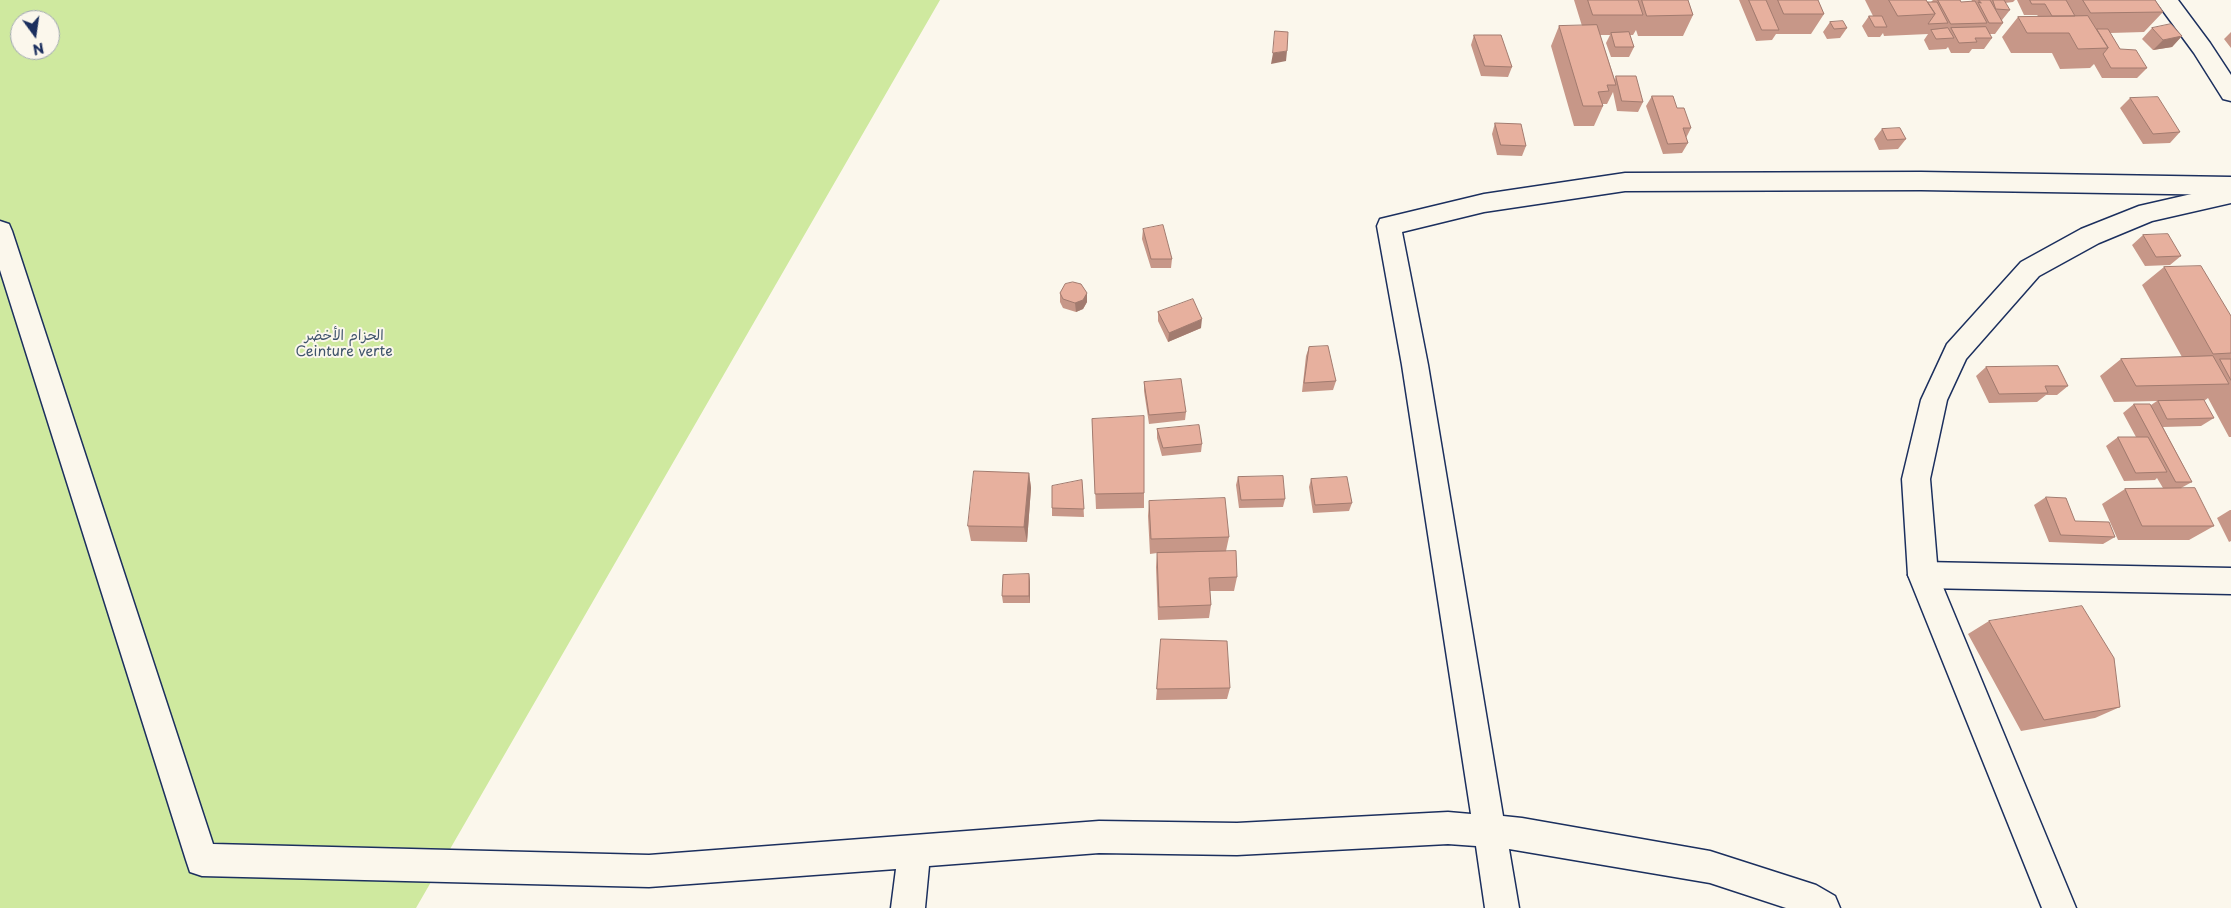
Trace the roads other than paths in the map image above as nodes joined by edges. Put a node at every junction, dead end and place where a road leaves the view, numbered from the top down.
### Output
1 (2166, 0) edge
2 (2231, 94) edge
3 (2231, 186) edge
4 (2231, 194) edge
5 (0, 231) edge
6 (1923, 575) junction
7 (2231, 581) edge
8 (1490, 831) junction
9 (914, 852) junction
10 (908, 908) edge
11 (1502, 908) edge
12 (1822, 908) edge
13 (2059, 908) edge

1 - 2 street
3 - 8 street
4 - 6 street
5 - 9 street
6 - 7 street
6 - 13 street
8 - 9 street
8 - 11 street
8 - 12 street
9 - 10 street

